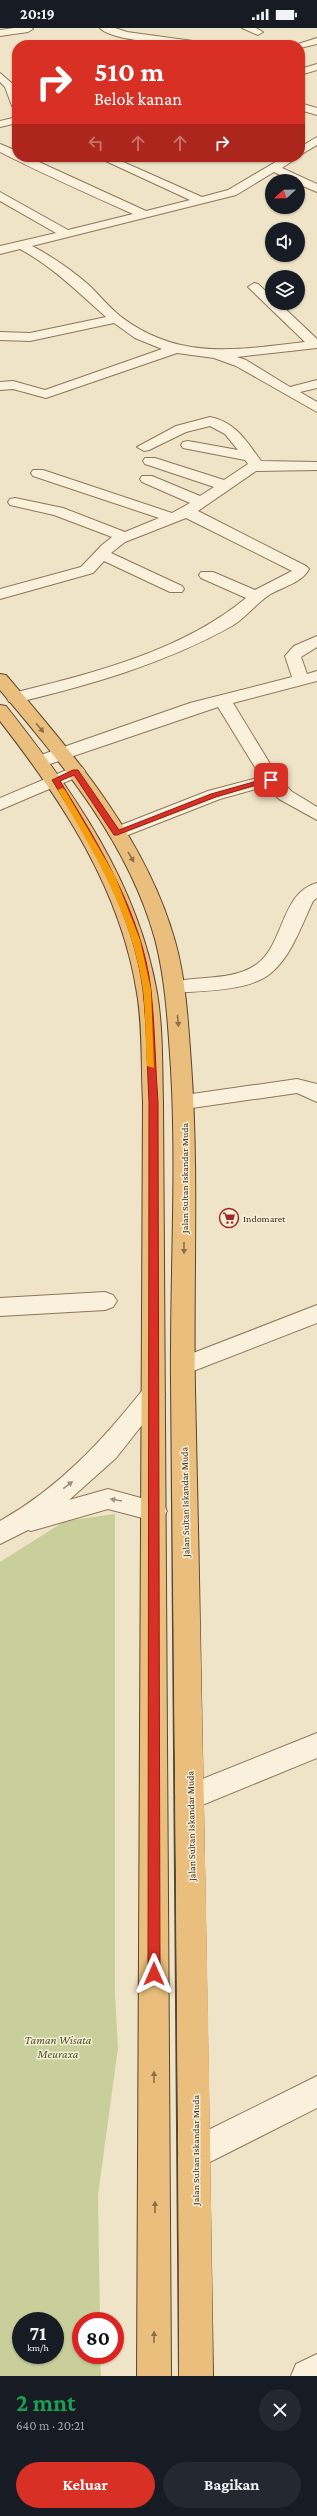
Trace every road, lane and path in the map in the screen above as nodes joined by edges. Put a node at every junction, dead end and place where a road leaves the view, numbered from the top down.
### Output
1 (105, 28) edge
2 (247, 28) edge
3 (28, 29) dead end
4 (258, 32) dead end
5 (0, 33) edge
6 (138, 37) junction
7 (0, 40) edge
8 (134, 40) edge
9 (161, 40) edge
10 (317, 41) edge
11 (11, 44) dead end
12 (305, 44) edge
13 (305, 60) edge
14 (317, 62) edge
15 (317, 67) edge
16 (305, 71) edge
17 (3, 78) edge
18 (12, 96) edge
19 (12, 107) edge
20 (6, 108) dead end
21 (305, 108) edge
22 (317, 112) edge
23 (12, 121) edge
24 (0, 124) edge
25 (317, 140) edge
26 (0, 142) edge
27 (0, 146) edge
28 (305, 149) edge
29 (317, 152) edge
30 (12, 153) edge
31 (305, 153) edge
32 (29, 162) edge
33 (114, 162) edge
34 (284, 162) edge
35 (274, 168) junction
36 (289, 174) edge
37 (317, 174) edge
38 (305, 177) edge
39 (305, 181) edge
40 (317, 188) edge
41 (0, 196) edge
42 (202, 201) junction
43 (18, 207) junction
44 (0, 210) edge
45 (146, 215) junction
46 (66, 234) junction
47 (22, 245) junction
48 (0, 250) edge
49 (254, 287) dead end
50 (116, 319) junction
51 (0, 336) edge
52 (316, 344) edge
53 (173, 350) junction
54 (216, 355) junction
55 (317, 384) edge
56 (0, 386) edge
57 (289, 391) junction
58 (317, 408) edge
59 (188, 445) dead end
60 (144, 447) dead end
61 (150, 461) dead end
62 (254, 462) junction
63 (317, 466) edge
64 (38, 474) dead end
65 (147, 479) dead end
66 (224, 485) junction
67 (15, 502) dead end
68 (200, 502) junction
69 (180, 515) junction
70 (125, 537) junction
71 (102, 554) junction
72 (206, 575) dead end
73 (176, 589) dead end
74 (0, 594) edge
75 (257, 597) junction
76 (317, 641) edge
77 (312, 679) edge
78 (5, 696) edge
79 (223, 701) junction
80 (59, 767) junction
81 (271, 780) junction
82 (0, 794) edge
83 (0, 805) edge
84 (313, 810) edge
85 (117, 833) junction
86 (317, 889) edge
87 (176, 987) junction
88 (317, 1095) edge
89 (185, 1102) junction
90 (105, 1301) dead end
91 (0, 1307) edge
92 (317, 1314) edge
93 (183, 1366) junction
94 (153, 1394) junction
95 (154, 1511) junction
96 (7, 1530) edge
97 (317, 1745) edge
98 (190, 1797) junction
99 (317, 2091) edge
100 (196, 2153) junction
101 (317, 2371) edge
102 (154, 2376) edge
103 (196, 2376) edge
104 (308, 2376) edge

1 - 6 street
2 - 4 street
3 - 5 street
6 - 8 street
6 - 9 street
7 - 11 street
10 - 12 street
13 - 14 street
15 - 16 street
17 - 18 street
19 - 20 street
21 - 22 street
23 - 24 street
25 - 28 street
26 - 27 street
27 - 30 street
29 - 31 street
32 - 45 street
33 - 42 street
34 - 35 street
35 - 36 street
35 - 42 street
37 - 38 street
39 - 40 street
41 - 43 street
42 - 45 street
43 - 44 street
43 - 46 street
45 - 46 street
46 - 47 street
47 - 48 street
47 - 50 street
49 - 52 street
50 - 51 street
50 - 53 street
52 - 54 street
53 - 54 street
53 - 56 street
54 - 57 street
55 - 57 street
57 - 58 street
59 - 62 street
60 - 62 street
61 - 66 street
62 - 63 street
62 - 66 street
64 - 69 street
65 - 68 street
66 - 68 street
67 - 70 street
68 - 69 street
69 - 70 street
69 - 75 street
70 - 71 street
71 - 73 street
71 - 74 street
72 - 75 street
75 - 78 street
76 - 77 street
77 - 79 street
78 - 80 highway, Jalan Sultan Iskandar Muda
79 - 80 street
79 - 81 street
80 - 82 street
80 - 83 street
80 - 85 highway, Jalan Sultan Iskandar Muda
80 - 94 highway, Jalan Sultan Iskandar Muda
81 - 84 street
81 - 85 street
85 -> 87 highway, Jalan Sultan Iskandar Muda
86 - 87 street
87 -> 89 highway, Jalan Sultan Iskandar Muda
88 - 89 street
89 -> 93 highway, Jalan Sultan Iskandar Muda
90 - 91 street
92 - 93 street
93 - 98 highway, Jalan Sultan Iskandar Muda
94 - 95 highway, Jalan Sultan Iskandar Muda
96 -> 94 street
95 -> 96 street
102 -> 95 highway, Jalan Sultan Iskandar Muda
97 - 98 street
98 - 100 highway, Jalan Sultan Iskandar Muda
99 - 100 street
100 - 103 highway, Jalan Sultan Iskandar Muda
101 - 104 street

